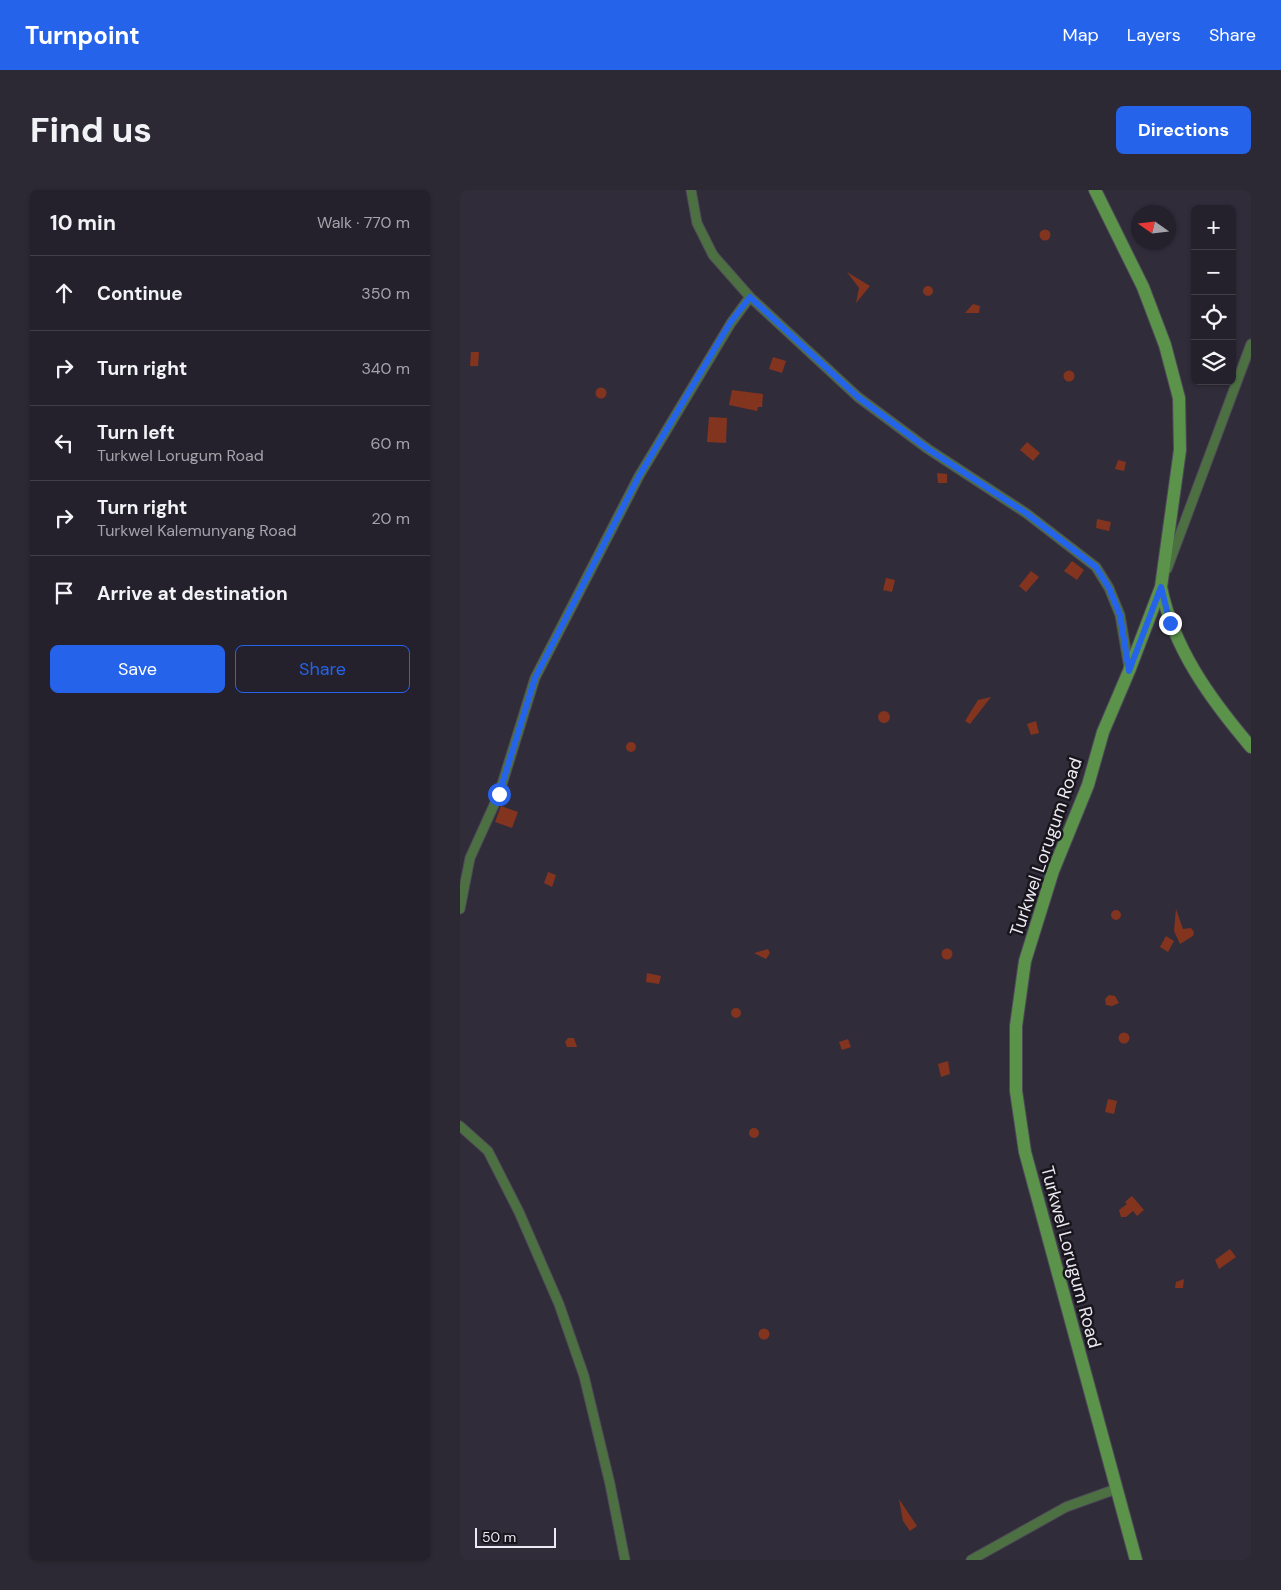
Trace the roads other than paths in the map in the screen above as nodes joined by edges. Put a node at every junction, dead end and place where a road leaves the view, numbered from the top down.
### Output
1 (691, 190) edge
2 (1095, 190) edge
3 (750, 297) junction
4 (1251, 344) edge
5 (1161, 587) junction
6 (1129, 671) junction
7 (1251, 747) edge
8 (460, 909) edge
9 (460, 1126) edge
10 (1116, 1489) junction
11 (625, 1560) edge
12 (971, 1560) edge
13 (1136, 1560) edge

1 - 3 street
2 - 5 main road, Turkwel Lorugum Road
3 - 6 street
3 - 8 street
4 - 5 street
5 - 6 main road, Turkwel Lorugum Road
5 - 7 main road
6 - 10 main road, Turkwel Lorugum Road
9 - 11 street
10 - 12 street
10 - 13 main road, Turkwel Lorugum Road

